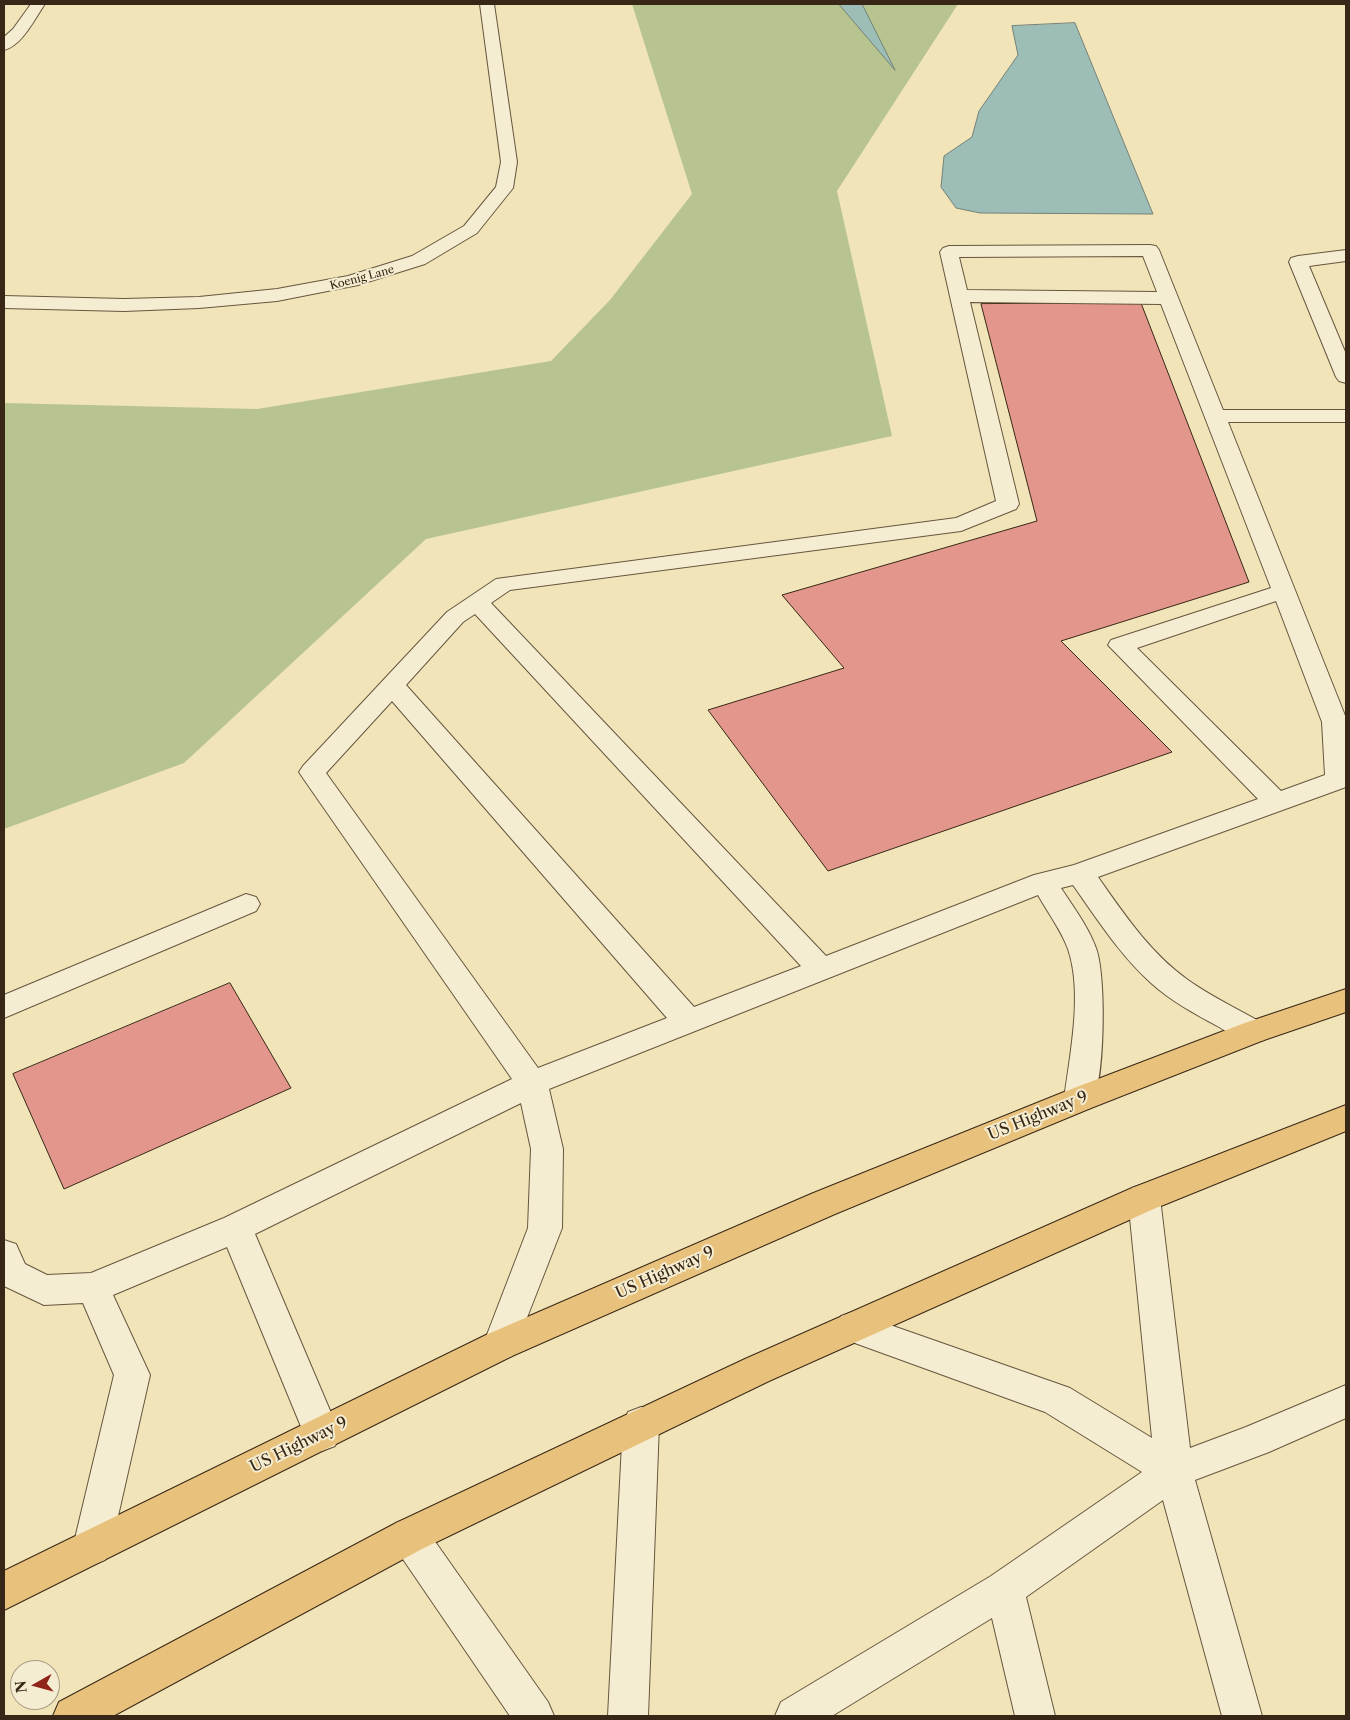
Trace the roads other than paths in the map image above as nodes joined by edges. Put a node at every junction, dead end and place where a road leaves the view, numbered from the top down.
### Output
1 (38, 4) edge
2 (486, 4) edge
3 (4, 45) edge
4 (1346, 256) edge
5 (959, 296) junction
6 (1169, 298) junction
7 (4, 302) edge
8 (1346, 377) edge
9 (1216, 416) junction
10 (1346, 416) edge
11 (1284, 591) junction
12 (477, 602) junction
13 (392, 685) junction
14 (1276, 801) junction
15 (1080, 873) junction
16 (1044, 882) junction
17 (246, 904) dead end
18 (820, 969) junction
19 (1346, 1000) edge
20 (4, 1007) edge
21 (688, 1021) junction
22 (1253, 1032) junction
23 (532, 1083) junction
24 (1080, 1099) junction
25 (1346, 1118) edge
26 (1144, 1198) junction
27 (236, 1228) junction
28 (4, 1254) edge
29 (94, 1288) junction
30 (853, 1327) junction
31 (500, 1345) junction
32 (1346, 1401) edge
33 (641, 1424) junction
34 (322, 1434) junction
35 (1174, 1472) junction
36 (409, 1536) junction
37 (92, 1547) junction
38 (1005, 1589) junction
39 (4, 1591) edge
40 (73, 1716) edge
41 (534, 1716) edge
42 (628, 1716) edge
43 (795, 1716) edge
44 (1036, 1716) edge
45 (1242, 1716) edge

1 - 3 street
2 - 7 street, Koenig Lane
4 - 8 street
5 - 6 street
5 - 6 street
5 - 12 street
6 - 9 street
9 - 10 street
9 - 11 street
11 - 14 street
11 - 14 street
12 - 13 street
12 - 18 street
13 - 21 street
13 - 23 street
14 - 15 street
15 - 16 street
15 - 22 street
16 - 18 street
16 - 24 street
17 - 20 street
18 - 21 street
19 - 22 highway, US Highway 9
21 - 23 street
22 - 24 highway, US Highway 9
23 - 27 street
23 - 31 street
24 - 31 highway, US Highway 9
25 - 26 highway
26 - 30 highway
26 - 35 street
27 - 29 street
27 - 34 street
28 - 29 street
29 - 37 street
30 - 33 highway
30 - 35 street
31 - 34 highway, US Highway 9
32 - 35 street
33 - 36 highway
33 - 42 street
34 - 37 highway, US Highway 9
35 - 38 street
35 - 45 street
36 - 40 highway
36 - 41 street
37 - 39 highway, US Highway 9
38 - 43 street
38 - 44 street

